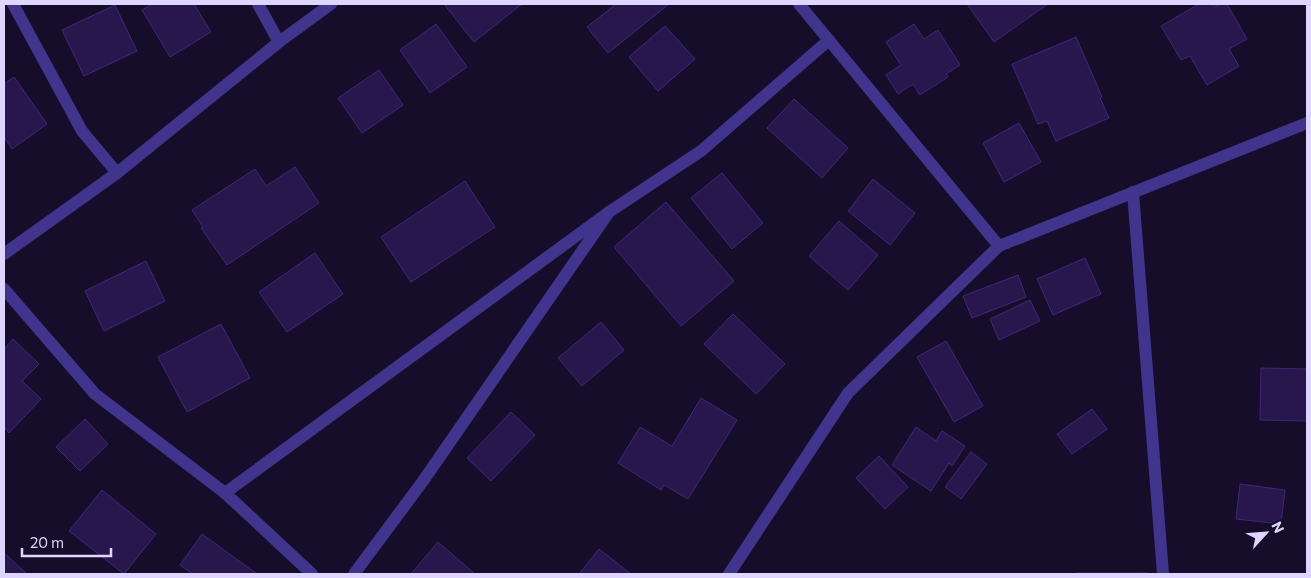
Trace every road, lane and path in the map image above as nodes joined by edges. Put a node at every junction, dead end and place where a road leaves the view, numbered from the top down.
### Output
1 (13, 4) edge
2 (258, 4) edge
3 (331, 4) edge
4 (798, 4) edge
5 (829, 40) junction
6 (279, 42) junction
7 (1307, 123) edge
8 (117, 173) junction
9 (1133, 192) junction
10 (609, 212) junction
11 (999, 246) junction
12 (4, 254) edge
13 (4, 289) edge
14 (225, 494) junction
15 (312, 574) edge
16 (354, 574) edge
17 (729, 574) edge
18 (1163, 574) edge

1 - 8 street
2 - 6 street
3 - 6 street
4 - 5 street
5 - 10 street
5 - 11 street
6 - 8 street
7 - 9 street
8 - 12 street
9 - 11 street
9 - 18 street
10 - 14 street
10 - 16 street
11 - 17 street
13 - 14 street
14 - 15 street

